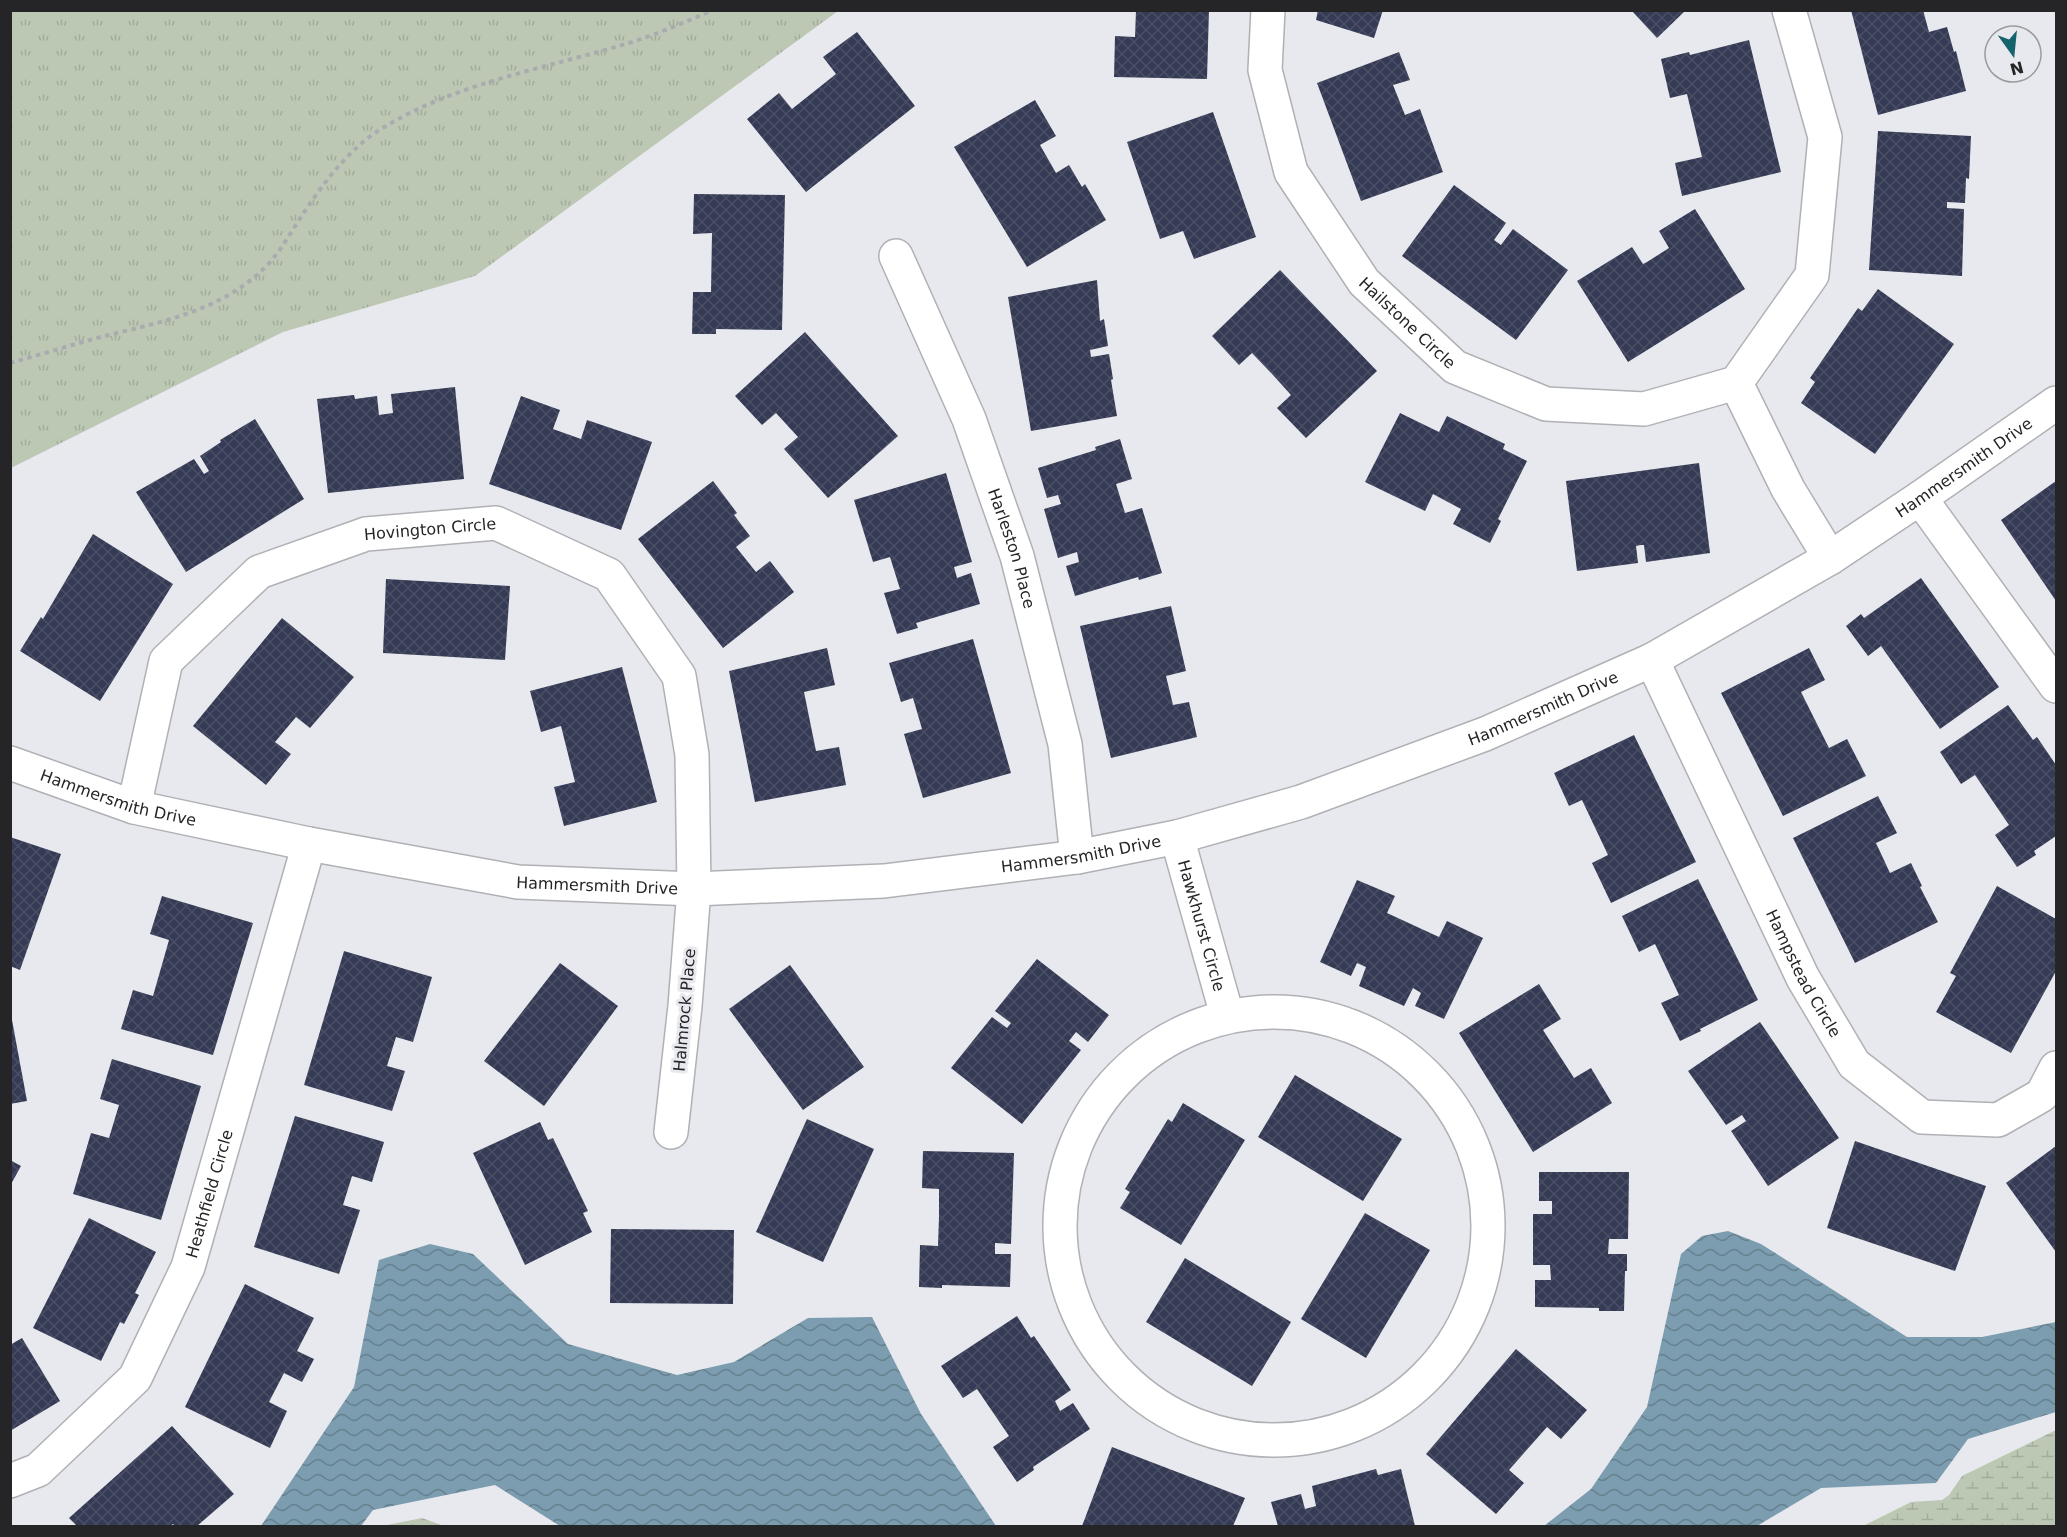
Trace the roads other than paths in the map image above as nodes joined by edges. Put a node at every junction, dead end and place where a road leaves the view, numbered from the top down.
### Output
1 (1268, 10) edge
2 (1789, 10) edge
3 (896, 256) dead end
4 (1736, 383) junction
5 (2056, 403) edge
6 (1920, 498) junction
7 (1830, 558) junction
8 (1652, 660) junction
9 (2056, 686) edge
10 (10, 763) edge
11 (134, 807) junction
12 (1177, 837) junction
13 (309, 844) junction
14 (1077, 857) junction
15 (694, 889) junction
16 (1227, 1015) junction
17 (2056, 1068) edge
18 (671, 1131) dead end
19 (10, 1481) edge

1 - 4 street, Hailstone Circle
2 - 4 street
3 - 14 street, Harleston Place
4 - 7 street
5 - 6 street, Hammersmith Drive
6 - 7 street, Hammersmith Drive
6 - 9 street
7 - 8 street, Hammersmith Drive
8 - 12 street, Hammersmith Drive
8 - 17 street, Hampstead Circle
10 - 11 street, Hammersmith Drive
11 - 13 street, Hammersmith Drive
11 - 15 street, Hovington Circle
12 - 14 street, Hammersmith Drive
12 - 16 street, Hawkhurst Circle
13 - 15 street, Hammersmith Drive
13 - 19 street, Heathfield Circle
14 - 15 street, Hammersmith Drive
15 - 18 street, Halmrock Place
16 - 16 street, Hawkhurst Circle

